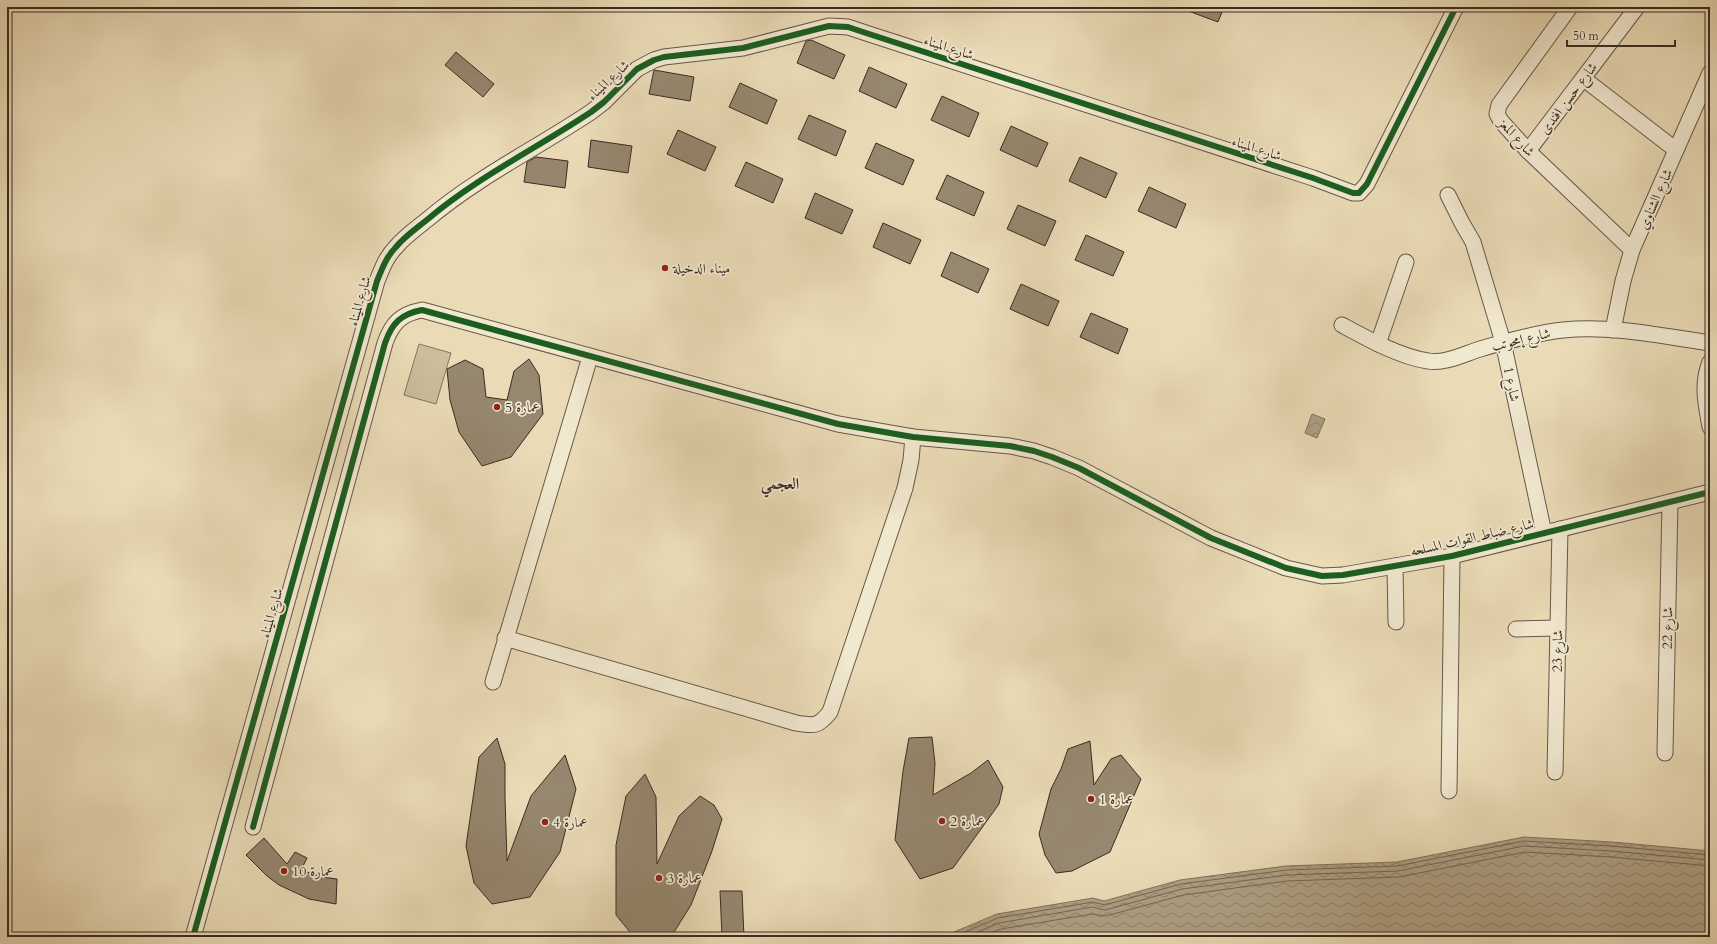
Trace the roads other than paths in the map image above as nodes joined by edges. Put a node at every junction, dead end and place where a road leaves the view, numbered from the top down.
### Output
1 (1456, 7) edge
2 (1570, 7) edge
3 (1637, 7) edge
4 (1710, 73) edge
5 (1584, 79) junction
6 (1676, 150) junction
7 (1528, 151) junction
8 (1448, 195) dead end
9 (1632, 250) junction
10 (1406, 262) dead end
11 (1342, 324) dead end
12 (1613, 330) junction
13 (1503, 342) junction
14 (1710, 343) edge
15 (1378, 344) junction
16 (590, 357) junction
17 (1710, 362) edge
18 (1710, 427) edge
19 (913, 437) junction
20 (1710, 492) edge
21 (1670, 502) junction
22 (1560, 529) junction
23 (1544, 533) junction
24 (1452, 556) junction
25 (1395, 566) junction
26 (1396, 622) dead end
27 (1558, 628) junction
28 (1516, 629) dead end
29 (505, 638) junction
30 (493, 682) dead end
31 (1665, 754) dead end
32 (1555, 772) dead end
33 (1449, 791) dead end
34 (253, 827) dead end
35 (193, 937) edge

1 - 35 street, شارع الميناء
2 - 7 street, شارع المعز
3 - 5 street, شارع حسن افندى
4 - 6 street, شارع الشناوي
5 - 6 street
5 - 7 street, شارع حسن افندى
6 - 9 street, شارع الشناوي
7 - 9 street, شارع المعز
8 - 13 street, شارع 1
9 - 12 street, شارع الشناوي
10 - 15 street
11 - 15 street, شارع إمحوتب
12 - 13 street, شارع إمحوتب
12 - 14 street, شارع إمحوتب
13 - 15 street, شارع إمحوتب
13 - 23 street, شارع 1
16 - 19 street, شارع ضباط القوات المسلحه
16 - 29 street
16 - 34 street, شارع ضباط القوات المسلحه
17 - 18 street
19 - 25 street, شارع ضباط القوات المسلحه
19 - 29 street
20 - 21 street, شارع ضباط القوات المسلحه
21 - 22 street, شارع ضباط القوات المسلحه
21 - 31 street, شارع 22
22 - 23 street, شارع ضباط القوات المسلحه
22 - 27 street, شارع 23
23 - 24 street, شارع ضباط القوات المسلحه
24 - 25 street, شارع ضباط القوات المسلحه
24 - 33 street
25 - 26 street
27 - 28 street
27 - 32 street, شارع 23
29 - 30 street

